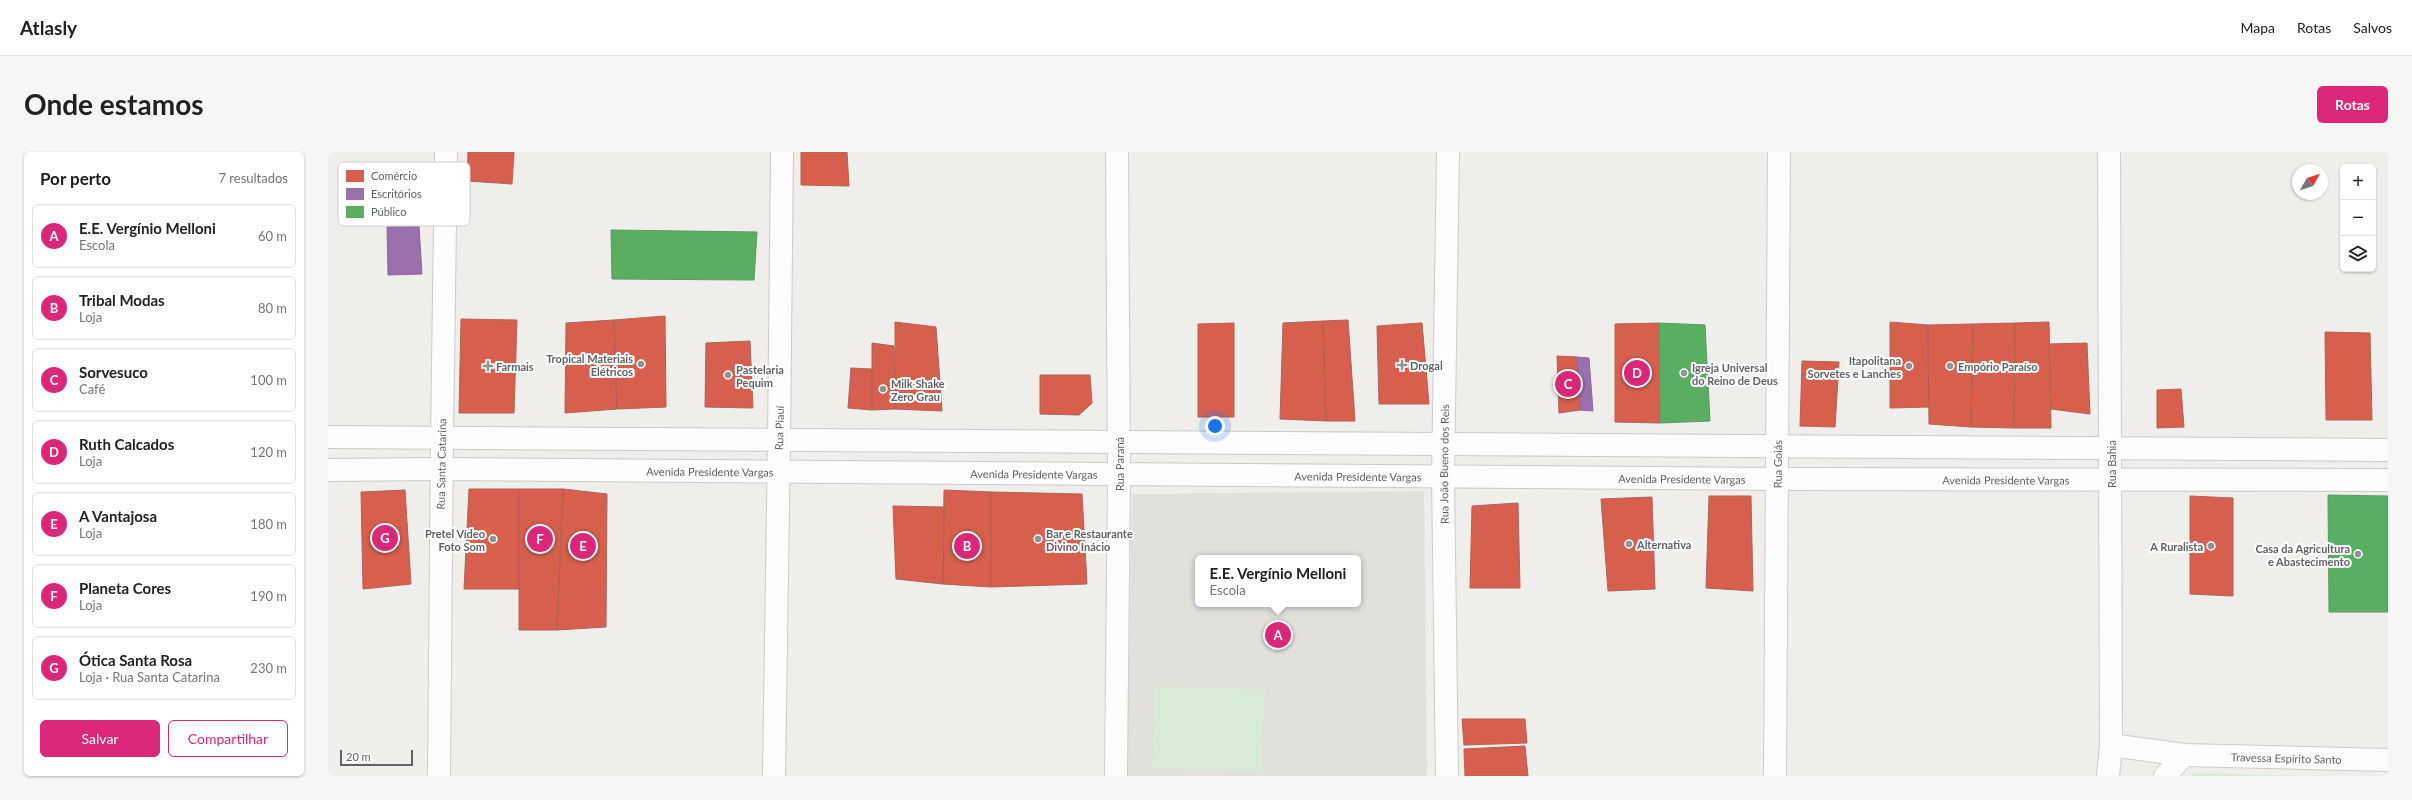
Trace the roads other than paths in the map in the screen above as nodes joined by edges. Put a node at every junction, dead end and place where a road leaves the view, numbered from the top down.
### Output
1 (446, 152) edge
2 (782, 152) edge
3 (1117, 152) edge
4 (1448, 152) edge
5 (1779, 152) edge
6 (2109, 152) edge
7 (446, 162) edge
8 (445, 226) edge
9 (328, 437) edge
10 (442, 438) junction
11 (779, 440) junction
12 (1119, 442) junction
13 (1443, 443) junction
14 (1777, 445) junction
15 (2111, 449) junction
16 (2388, 450) edge
17 (440, 469) junction
18 (328, 470) edge
19 (778, 471) junction
20 (1119, 474) junction
21 (1443, 476) junction
22 (1778, 479) junction
23 (2111, 479) junction
24 (2388, 480) edge
25 (2111, 745) junction
26 (2184, 755) junction
27 (2388, 760) edge
28 (439, 776) edge
29 (774, 776) edge
30 (1116, 776) edge
31 (1447, 776) edge
32 (1775, 776) edge
33 (2108, 776) edge
34 (2165, 776) edge

1 - 7 main road, Rua Santa Catarina
2 - 11 main road, Rua Piauí
3 - 12 main road, Rua Paraná
4 - 13 main road, Rua João Bueno dos Reis
5 - 14 main road, Rua Goiás
6 - 15 main road, Rua Bahia
8 - 10 main road, Rua Santa Catarina
9 - 10 main road
10 - 11 main road
10 - 17 main road, Rua Santa Catarina
11 - 12 main road
11 - 19 main road, Rua Piauí
12 - 13 main road
12 - 20 main road, Rua Paraná
13 - 14 main road
13 - 21 main road, Rua João Bueno dos Reis
14 - 15 main road
14 - 22 main road, Rua Goiás
15 - 16 main road
15 - 23 main road, Rua Bahia
17 - 18 main road, Avenida Presidente Vargas
17 - 19 main road, Avenida Presidente Vargas
17 - 28 main road, Rua Santa Catarina
19 - 20 main road, Avenida Presidente Vargas
19 - 29 main road, Rua Piauí
20 - 21 main road, Avenida Presidente Vargas
20 - 30 main road, Rua Paraná
21 - 22 main road, Avenida Presidente Vargas
21 - 31 main road, Rua João Bueno dos Reis
22 - 23 main road, Avenida Presidente Vargas
22 - 32 main road, Rua Goiás
23 - 24 main road, Avenida Presidente Vargas
23 - 25 main road, Rua Bahia
25 - 26 main road, Travessa Espírito Santo
25 - 33 main road, Rua Bahia
26 - 27 main road, Travessa Espírito Santo
26 - 34 main road

